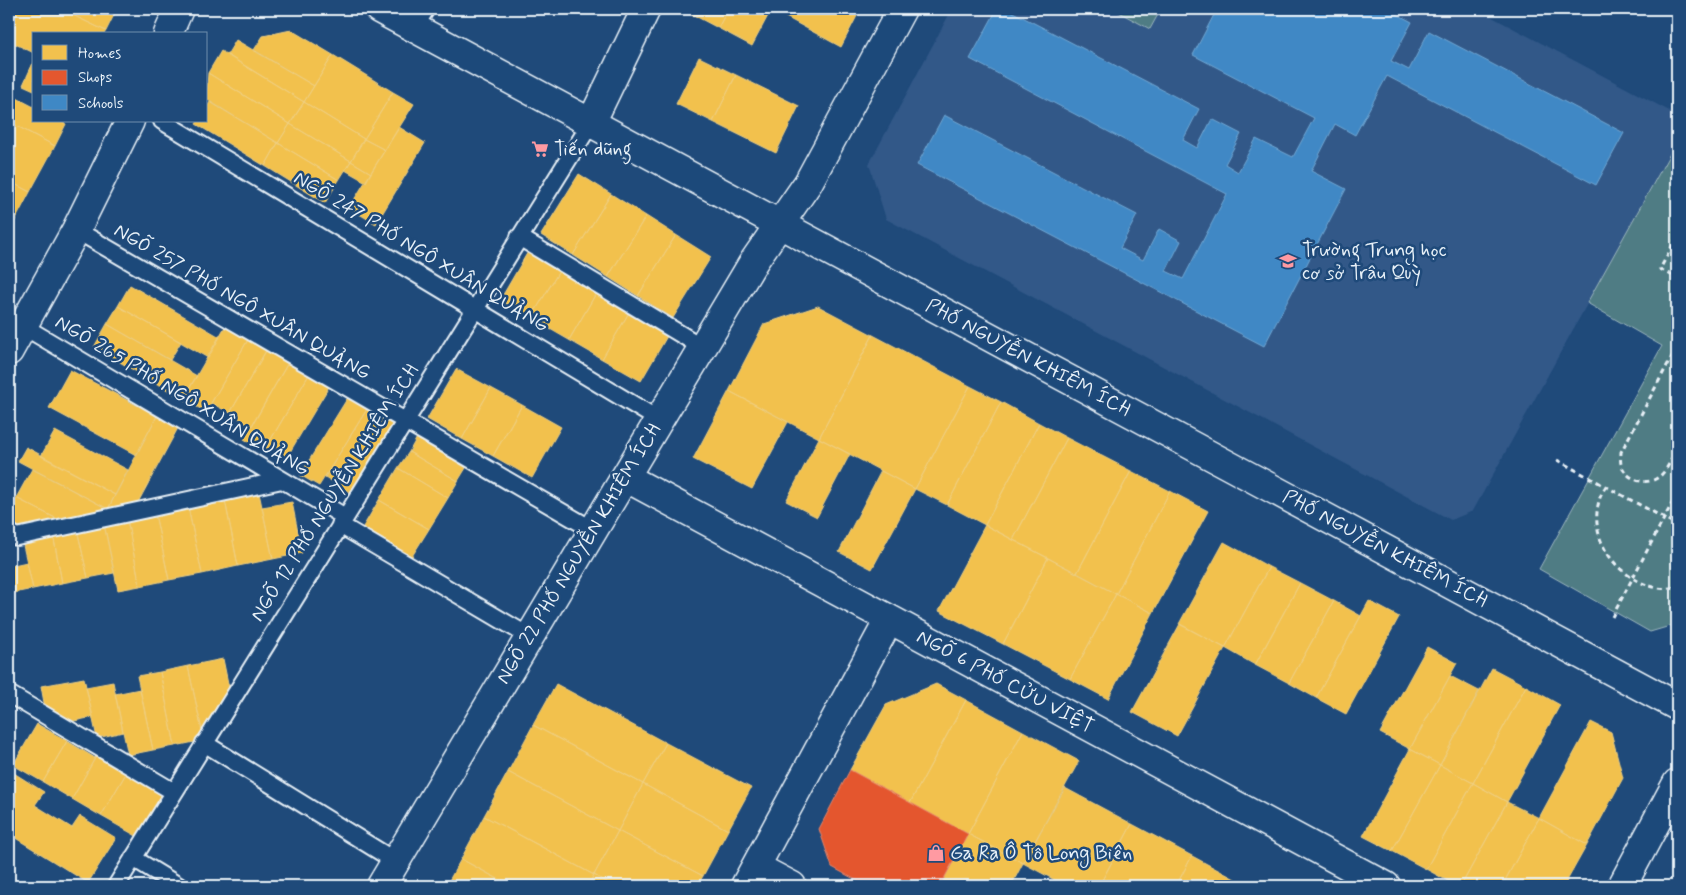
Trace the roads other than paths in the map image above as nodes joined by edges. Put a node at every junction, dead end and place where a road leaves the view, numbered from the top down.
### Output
1 (179, 9) edge
2 (379, 9) edge
3 (646, 9) edge
4 (902, 9) edge
5 (420, 18) edge
6 (169, 32) edge
7 (130, 122) edge
8 (164, 122) edge
9 (591, 123) junction
10 (779, 224) junction
11 (76, 230) junction
12 (519, 238) junction
13 (475, 309) junction
14 (23, 326) junction
15 (702, 347) junction
16 (9, 351) edge
17 (659, 420) junction
18 (405, 421) junction
19 (625, 477) junction
20 (282, 480) junction
21 (342, 521) junction
22 (593, 530) junction
23 (9, 532) edge
24 (889, 620) junction
25 (530, 637) junction
26 (9, 694) edge
27 (1677, 706) edge
28 (204, 743) junction
29 (1677, 783) edge
30 (174, 792) junction
31 (133, 858) junction
32 (395, 861) junction
33 (751, 877) edge
34 (116, 886) edge
35 (179, 886) edge
36 (381, 886) edge
37 (792, 886) edge
38 (1386, 886) edge
39 (1622, 886) edge

1 - 6 street
2 - 5 street, PHỐ NGUYỄN KHIÊM ÍCH
3 - 9 street
4 - 10 street, NGÕ 22 PHỐ NGUYỄN KHIÊM ÍCH
5 - 9 street, PHỐ NGUYỄN KHIÊM ÍCH
7 - 11 street
8 - 13 lane, NGÕ 247 PHỐ NGÔ XUÂN QUẢNG
9 - 10 street, PHỐ NGUYỄN KHIÊM ÍCH
9 - 12 lane, NGÕ 12 PHỐ NGUYỄN KHIÊM ÍCH
10 - 15 street, NGÕ 22 PHỐ NGUYỄN KHIÊM ÍCH
10 - 27 street, PHỐ NGUYỄN KHIÊM ÍCH
11 - 14 street
11 - 18 lane, NGÕ 257 PHỐ NGÔ XUÂN QUẢNG
12 - 13 lane, NGÕ 12 PHỐ NGUYỄN KHIÊM ÍCH
12 - 15 lane
13 - 17 lane, NGÕ 247 PHỐ NGÔ XUÂN QUẢNG
13 - 18 lane, NGÕ 12 PHỐ NGUYỄN KHIÊM ÍCH
14 - 16 street
14 - 20 lane, NGÕ 265 PHỐ NGÔ XUÂN QUẢNG
15 - 17 street, NGÕ 22 PHỐ NGUYỄN KHIÊM ÍCH
17 - 19 street, NGÕ 22 PHỐ NGUYỄN KHIÊM ÍCH
18 - 21 lane, NGÕ 12 PHỐ NGUYỄN KHIÊM ÍCH
18 - 22 lane, NGÕ 257 PHỐ NGÔ XUÂN QUẢNG
19 - 22 street, NGÕ 22 PHỐ NGUYỄN KHIÊM ÍCH
19 - 24 street, NGÕ 6 PHỐ CỬU VIỆT
20 - 21 lane, NGÕ 265 PHỐ NGÔ XUÂN QUẢNG
20 - 23 lane
21 - 25 lane, NGÕ 265 PHỐ NGÔ XUÂN QUẢNG
21 - 28 lane, NGÕ 12 PHỐ NGUYỄN KHIÊM ÍCH
22 - 25 street, NGÕ 22 PHỐ NGUYỄN KHIÊM ÍCH
24 - 33 street
24 - 38 street, NGÕ 6 PHỐ CỬU VIỆT
25 - 32 street, NGÕ 22 PHỐ NGUYỄN KHIÊM ÍCH
26 - 30 lane
28 - 30 lane, NGÕ 12 PHỐ NGUYỄN KHIÊM ÍCH
28 - 32 lane
29 - 39 street
30 - 31 lane, NGÕ 12 PHỐ NGUYỄN KHIÊM ÍCH
31 - 34 lane, NGÕ 12 PHỐ NGUYỄN KHIÊM ÍCH
31 - 35 lane
32 - 36 street, NGÕ 22 PHỐ NGUYỄN KHIÊM ÍCH
33 - 37 street

